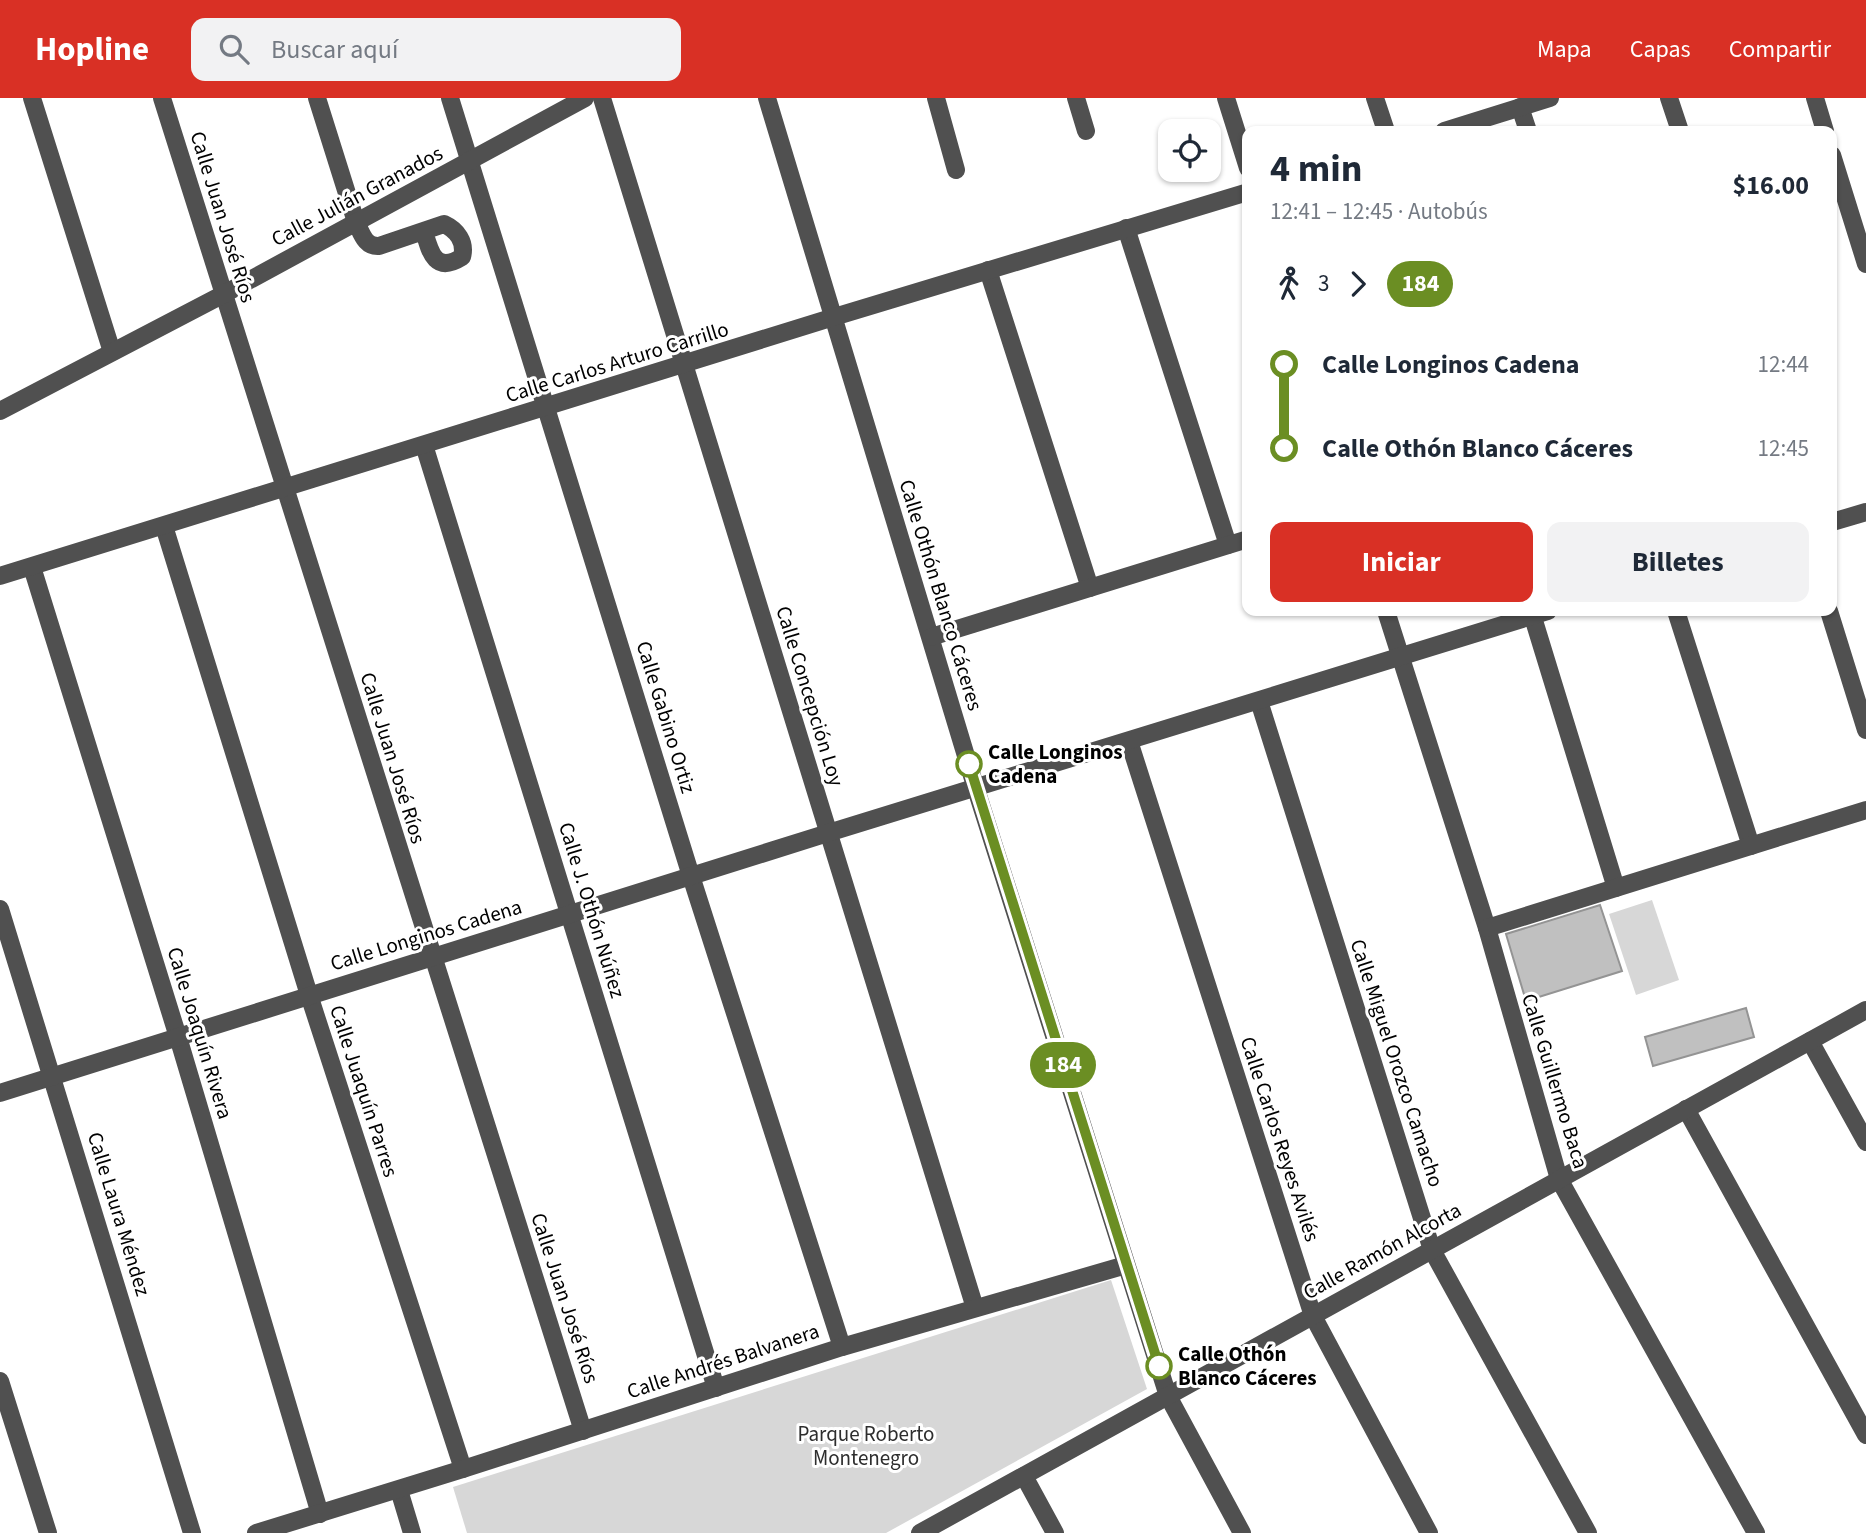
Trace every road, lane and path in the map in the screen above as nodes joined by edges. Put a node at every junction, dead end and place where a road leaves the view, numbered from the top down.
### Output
1 (32, 98) edge
2 (162, 98) edge
3 (317, 98) edge
4 (450, 98) edge
5 (585, 98) edge
6 (602, 98) edge
7 (767, 98) edge
8 (936, 98) edge
9 (1076, 98) edge
10 (1226, 98) edge
11 (1376, 98) edge
12 (1550, 98) edge
13 (1669, 98) edge
14 (1815, 98) edge
15 (1520, 107) junction
16 (1384, 126) edge
17 (1460, 126) edge
18 (1526, 126) edge
19 (1678, 126) edge
20 (1823, 126) edge
21 (1086, 131) dead end
22 (1242, 149) edge
23 (469, 161) junction
24 (956, 170) dead end
25 (1837, 171) edge
26 (1242, 194) edge
27 (356, 222) junction
28 (1126, 228) junction
29 (424, 231) dead end
30 (1866, 264) edge
31 (988, 270) junction
32 (224, 294) junction
33 (834, 317) junction
34 (112, 352) junction
35 (684, 365) junction
36 (546, 408) junction
37 (0, 411) edge
38 (424, 445) junction
39 (285, 488) junction
40 (1866, 512) edge
41 (1837, 521) edge
42 (164, 526) junction
43 (1242, 541) edge
44 (1228, 545) junction
45 (32, 566) junction
46 (0, 576) edge
47 (1090, 588) junction
48 (1388, 616) edge
49 (1525, 616) edge
50 (1538, 616) edge
51 (1678, 616) edge
52 (1831, 616) edge
53 (930, 637) junction
54 (1400, 657) junction
55 (1259, 701) junction
56 (1866, 730) edge
57 (1129, 741) junction
58 (976, 789) junction
59 (1866, 810) edge
60 (828, 833) junction
61 (1751, 846) junction
62 (691, 876) junction
63 (1616, 888) junction
64 (0, 909) edge
65 (570, 914) junction
66 (1486, 928) junction
67 (432, 957) junction
68 (309, 995) junction
69 (1866, 1010) edge
70 (178, 1037) junction
71 (1810, 1041) junction
72 (53, 1075) junction
73 (0, 1093) edge
74 (1686, 1109) junction
75 (1866, 1142) edge
76 (1559, 1180) junction
77 (1432, 1250) junction
78 (1126, 1265) junction
79 (975, 1308) junction
80 (1313, 1316) junction
81 (842, 1347) junction
82 (0, 1381) edge
83 (716, 1388) junction
84 (1168, 1396) junction
85 (583, 1430) junction
86 (1866, 1435) edge
87 (463, 1469) junction
88 (1024, 1476) junction
89 (399, 1490) junction
90 (320, 1514) junction
91 (48, 1533) edge
92 (192, 1533) edge
93 (256, 1533) edge
94 (412, 1533) edge
95 (920, 1533) edge
96 (1055, 1533) edge
97 (1242, 1533) edge
98 (1429, 1533) edge
99 (1588, 1533) edge
100 (1756, 1533) edge

1 - 34 street
2 - 32 street, Calle Juan José Ríos
3 - 27 street
4 - 23 street, Calle Gabino Ortiz
5 - 23 street, Calle Julián Granados
6 - 35 street, Calle Concepción Loy
7 - 33 street, Calle Othón Blanco Cáceres
8 - 24 street
9 - 21 street
10 - 22 street
11 - 16 street
12 - 15 street
13 - 19 street
14 - 20 street
15 - 17 street
15 - 18 street
23 - 27 street, Calle Julián Granados
23 - 36 street, Calle Gabino Ortiz
25 - 30 street
26 - 28 street, Calle Carlos Arturo Carrillo
27 - 29 street
27 - 32 street, Calle Julián Granados
28 - 31 street, Calle Carlos Arturo Carrillo
28 - 44 street
31 - 33 street, Calle Carlos Arturo Carrillo
31 - 47 street
32 - 34 street, Calle Julián Granados
32 - 39 street, Calle Juan José Ríos
33 - 35 street, Calle Carlos Arturo Carrillo
33 - 53 street, Calle Othón Blanco Cáceres
34 - 37 street, Calle Julián Granados
35 - 36 street, Calle Carlos Arturo Carrillo
35 - 60 street, Calle Concepción Loy
36 - 38 street, Calle Carlos Arturo Carrillo
36 - 62 street, Calle Gabino Ortiz
38 - 39 street, Calle Carlos Arturo Carrillo
38 - 65 street, Calle J. Othón Núñez
39 - 42 street, Calle Carlos Arturo Carrillo
39 - 67 street, Calle Juan José Ríos
40 - 41 street
42 - 45 street, Calle Carlos Arturo Carrillo
42 - 68 street, Calle Juaquín Parres
43 - 44 street
44 - 47 street
45 - 46 street, Calle Carlos Arturo Carrillo
45 - 70 street, Calle Joaquín Rivera
47 - 53 street
48 - 54 street, Calle Guillermo Baca
49 - 54 street, Calle Longinos Cadena
50 - 63 street
51 - 61 street
52 - 56 street
53 - 58 street, Calle Othón Blanco Cáceres
54 - 55 street, Calle Longinos Cadena
54 - 66 street, Calle Guillermo Baca
55 - 57 street, Calle Longinos Cadena
55 - 77 street, Calle Miguel Orozco Camacho
57 - 58 street, Calle Longinos Cadena
57 - 80 street, Calle Carlos Reyes Avilés
58 - 60 street, Calle Longinos Cadena
58 - 78 street, Calle Othón Blanco Cáceres
59 - 61 street
60 - 62 street, Calle Longinos Cadena
60 - 79 street, Calle Concepción Loy
61 - 63 street
62 - 65 street, Calle Longinos Cadena
62 - 81 street, Calle Gabino Ortiz
63 - 66 street
64 - 72 street, Calle Laura Méndez
65 - 67 street, Calle Longinos Cadena
65 - 83 street, Calle J. Othón Núñez
66 - 76 street, Calle Guillermo Baca
67 - 68 street, Calle Longinos Cadena
67 - 85 street, Calle Juan José Ríos
68 - 70 street, Calle Longinos Cadena
68 - 87 street, Calle Juaquín Parres
69 - 71 street, Calle Ramón Alcorta
70 - 72 street, Calle Longinos Cadena
70 - 90 street, Calle Joaquín Rivera
71 - 74 street, Calle Ramón Alcorta
71 - 75 street
72 - 73 street, Calle Longinos Cadena
72 - 92 street, Calle Laura Méndez
74 - 76 street, Calle Ramón Alcorta
74 - 86 street
76 - 77 street, Calle Ramón Alcorta
76 - 100 street, Calle Guillermo Baca
77 - 80 street, Calle Ramón Alcorta
77 - 99 street, Calle Miguel Orozco Camacho
78 - 79 street, Calle Andrés Balvanera
78 - 84 street, Calle Othón Blanco Cáceres
79 - 81 street, Calle Andrés Balvanera
80 - 84 street, Calle Ramón Alcorta
80 - 98 street, Calle Carlos Reyes Avilés
81 - 83 street, Calle Andrés Balvanera
82 - 91 street
83 - 85 street, Calle Andrés Balvanera
84 - 88 street, Calle Ramón Alcorta
84 - 97 street, Calle Othón Blanco Cáceres
85 - 87 street, Calle Andrés Balvanera
87 - 89 street, Calle Andrés Balvanera
88 - 95 street, Calle Ramón Alcorta
88 - 96 street
89 - 90 street, Calle Andrés Balvanera
89 - 94 street
90 - 93 street, Calle Andrés Balvanera

